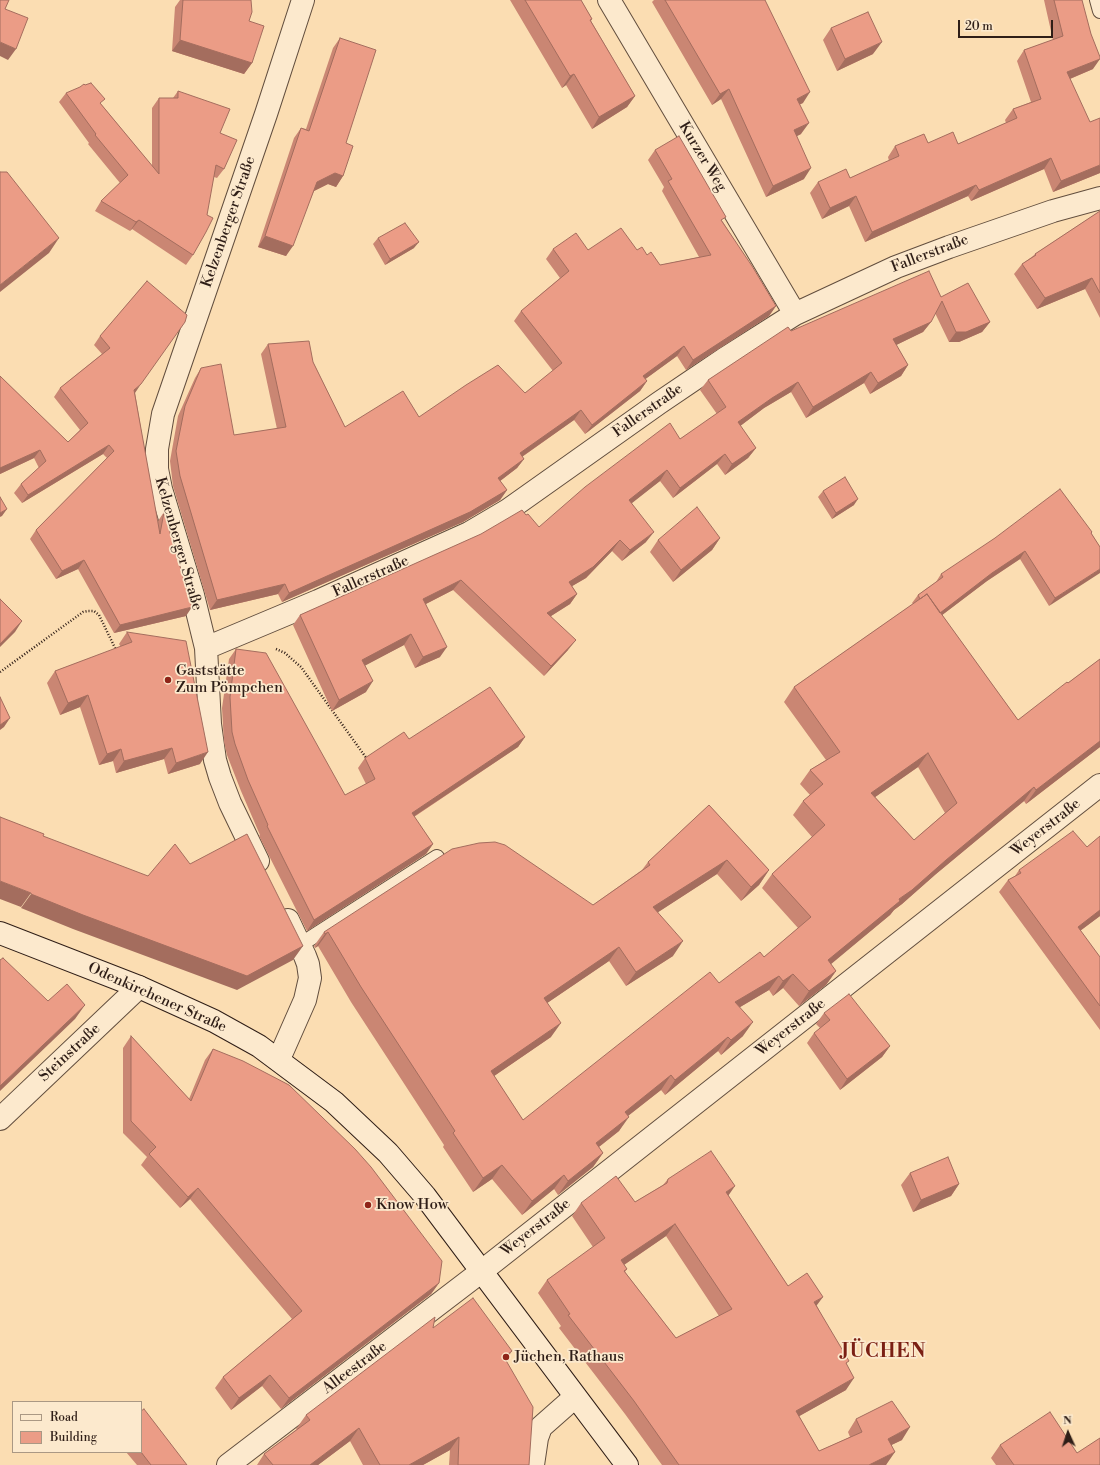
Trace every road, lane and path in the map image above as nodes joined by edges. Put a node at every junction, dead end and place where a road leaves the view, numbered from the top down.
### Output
1 (303, 0) edge
2 (609, 0) edge
3 (1097, 0) edge
4 (1100, 11) edge
5 (1100, 198) edge
6 (795, 314) junction
7 (272, 647) dead end
8 (206, 648) junction
9 (119, 656) edge
10 (0, 672) edge
11 (370, 763) edge
12 (1100, 785) edge
13 (437, 857) edge
14 (265, 876) edge
15 (279, 904) edge
16 (0, 933) edge
17 (300, 945) junction
18 (139, 987) junction
19 (279, 1059) junction
20 (0, 1119) edge
21 (482, 1271) junction
22 (575, 1397) junction
23 (228, 1465) edge
24 (533, 1465) edge
25 (627, 1465) edge

1 - 8 street, Kelzenberger Straße
2 - 6 street, Kurzer Weg
3 - 4 lane
5 - 6 street, Fallerstraße
6 - 8 street, Fallerstraße
7 - 11 path
8 - 14 street, Kelzenberger Straße
9 - 10 path
12 - 21 street, Weyerstraße
13 - 17 lane
15 - 17 street
16 - 18 street, Odenkirchener Straße
17 - 19 street
18 - 19 street, Odenkirchener Straße
18 - 20 street, Steinstraße
19 - 21 street, Odenkirchener Straße
21 - 22 street, Odenkirchener Straße
21 - 23 street, Alleestraße
22 - 24 street
22 - 25 street, Odenkirchener Straße

